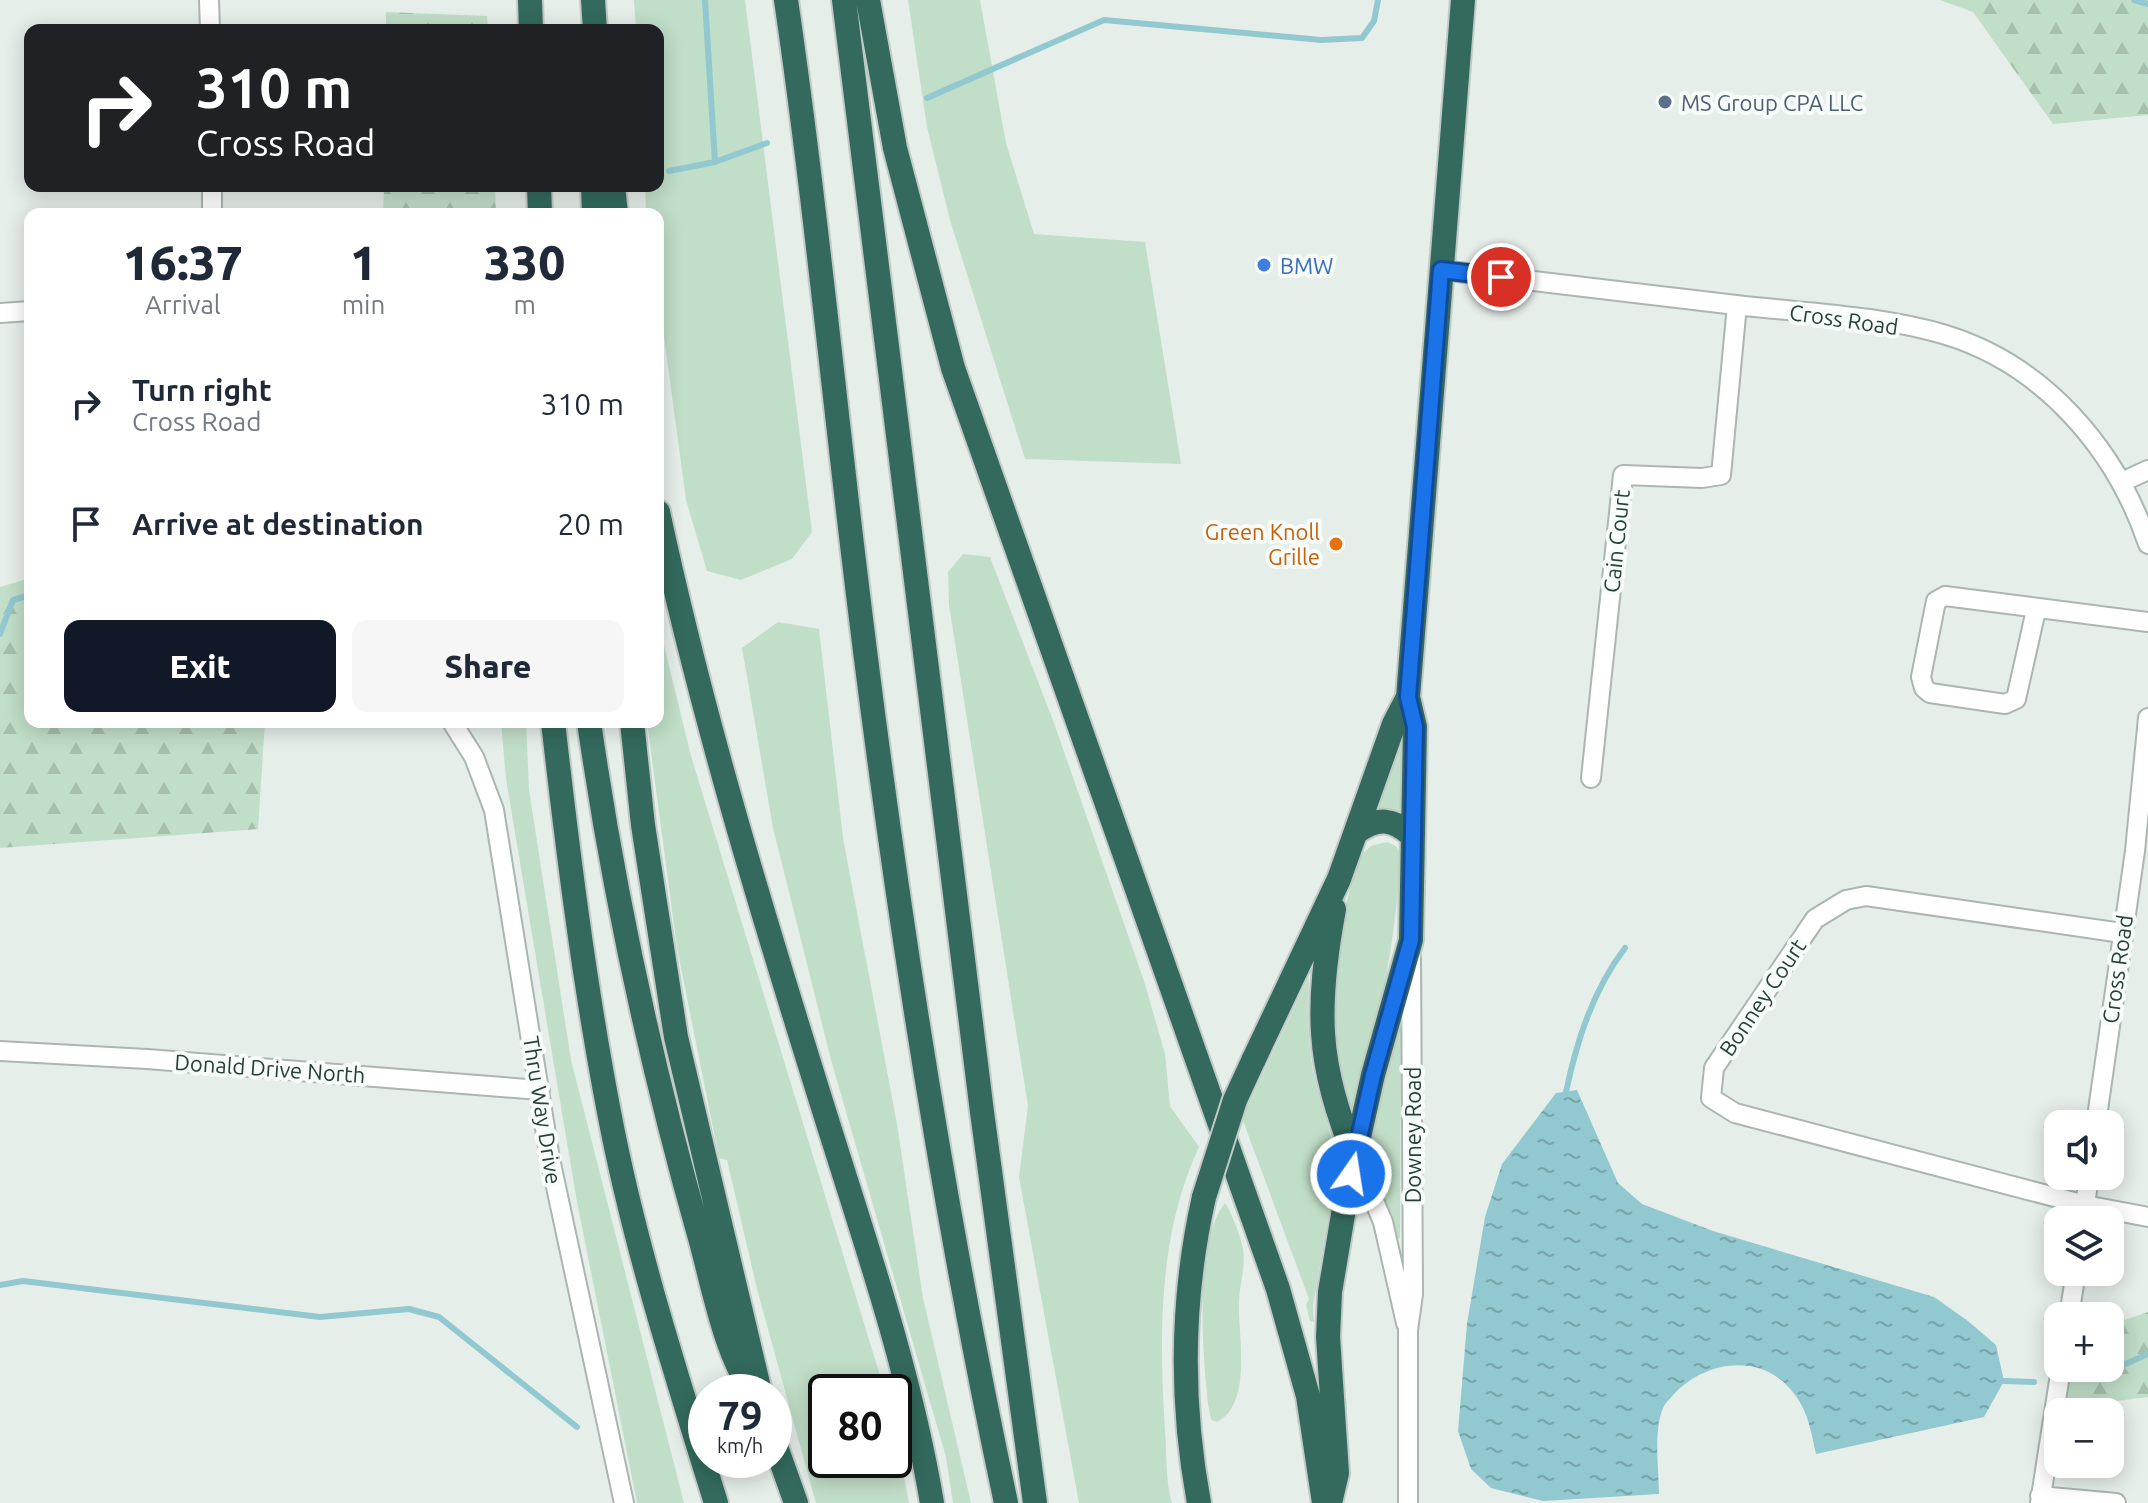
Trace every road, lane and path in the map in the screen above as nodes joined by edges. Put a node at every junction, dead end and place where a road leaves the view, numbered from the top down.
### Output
1 (209, 0) edge
2 (530, 0) edge
3 (593, 0) edge
4 (786, 0) edge
5 (844, 0) edge
6 (868, 0) edge
7 (1463, 0) edge
8 (210, 24) edge
9 (531, 24) edge
10 (595, 24) edge
11 (1441, 270) junction
12 (1737, 305) junction
13 (24, 311) edge
14 (0, 313) edge
15 (2148, 470) edge
16 (2122, 482) junction
17 (664, 540) edge
18 (2148, 544) edge
19 (2036, 610) junction
20 (2148, 622) edge
21 (1408, 697) junction
22 (2148, 718) edge
23 (456, 728) edge
24 (554, 728) edge
25 (590, 728) edge
26 (633, 728) edge
27 (1591, 778) dead end
28 (1358, 831) junction
29 (1410, 834) junction
30 (2141, 852) edge
31 (1339, 879) junction
32 (2122, 933) junction
33 (1411, 940) junction
34 (0, 1051) edge
35 (540, 1090) junction
36 (2098, 1110) edge
37 (1355, 1156) junction
38 (2060, 1206) edge
39 (2124, 1216) edge
40 (2148, 1217) edge
41 (1408, 1330) junction
42 (741, 1374) edge
43 (756, 1374) edge
44 (2059, 1382) edge
45 (787, 1478) edge
46 (2040, 1500) edge
47 (624, 1503) edge
48 (716, 1503) edge
49 (796, 1503) edge
50 (932, 1503) edge
51 (1006, 1503) edge
52 (1035, 1503) edge
53 (1199, 1503) edge
54 (1327, 1503) edge
55 (1408, 1503) edge
56 (2116, 1503) edge

1 - 8 street
2 - 9 highway
3 - 10 highway
4 - 51 highway
5 - 52 highway
6 - 54 highway
7 - 11 highway
11 - 12 street, Cross Road
11 - 21 highway
12 - 16 street, Cross Road
12 - 27 street, Cain Court
13 - 14 street
15 - 16 street
16 - 18 street, Cross Road
17 - 50 highway
19 - 19 street
19 - 20 street
21 - 28 highway
21 - 29 highway
22 - 30 street, Cross Road
23 - 35 street, Thru Way Drive
24 - 48 highway
25 - 42 highway
26 - 43 highway
28 - 29 highway
28 - 31 highway
29 - 33 highway
30 - 32 street, Cross Road
31 - 37 highway
31 - 53 highway, bridge
32 - 36 street, Cross Road
32 - 38 street, Bonney Court
33 - 37 highway
33 - 41 street, Downey Road
34 - 35 street, Donald Drive North
35 - 47 street, Thru Way Drive
37 - 41 street, Downey Road
37 - 54 highway
39 - 40 street
41 - 55 street, Downey Road
44 - 46 street
45 - 49 highway
46 - 56 street

